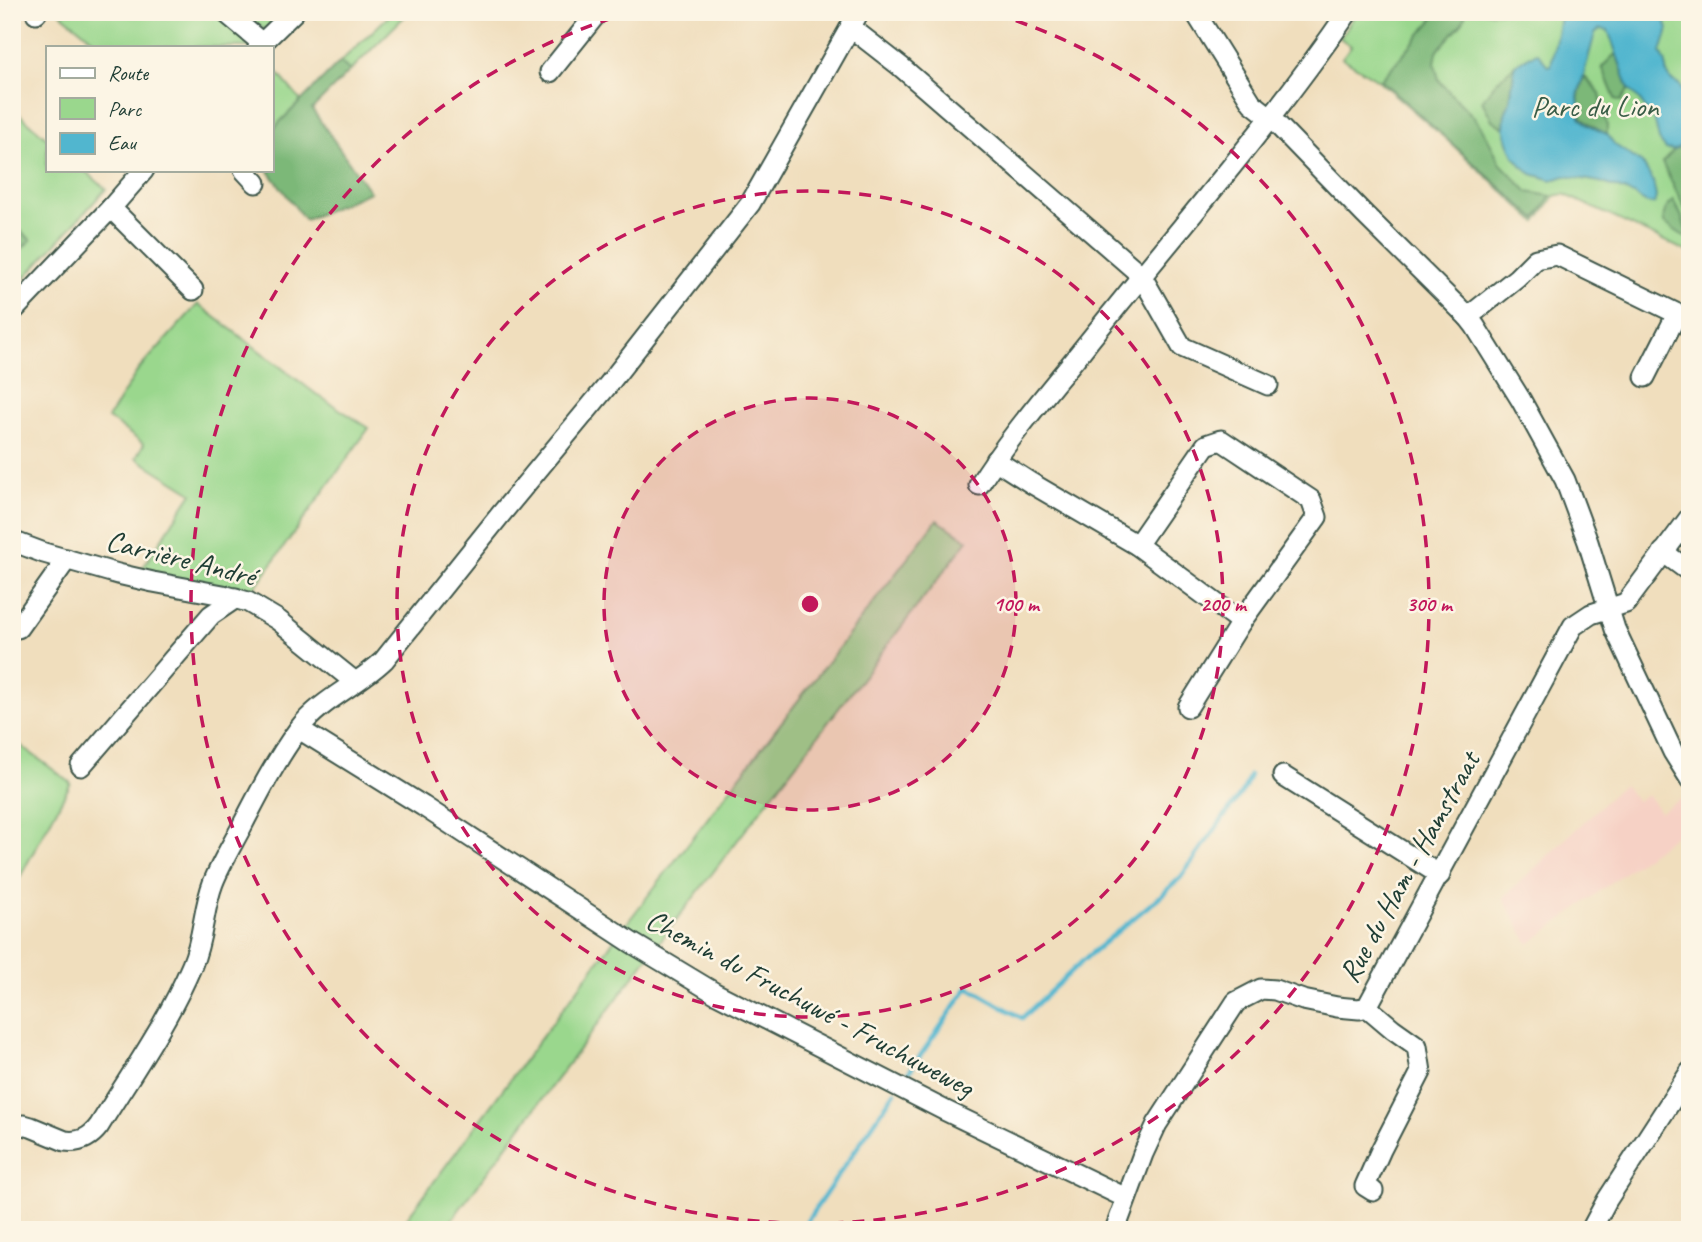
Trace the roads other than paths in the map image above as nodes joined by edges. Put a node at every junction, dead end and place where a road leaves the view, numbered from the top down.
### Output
1 (226, 12) edge
2 (294, 12) edge
3 (598, 12) edge
4 (1195, 12) edge
5 (1348, 12) edge
6 (855, 20) edge
7 (260, 45) edge
8 (550, 72) dead end
9 (1270, 118) junction
10 (142, 172) edge
11 (111, 208) junction
12 (1141, 275) junction
13 (193, 290) dead end
14 (1468, 317) junction
15 (1683, 317) edge
16 (14, 318) edge
17 (1645, 377) dead end
18 (1268, 386) dead end
19 (995, 460) junction
20 (979, 485) dead end
21 (1690, 517) edge
22 (12, 541) edge
23 (1137, 545) junction
24 (1663, 552) junction
25 (67, 559) junction
26 (1690, 572) edge
27 (236, 598) junction
28 (1608, 610) junction
29 (1241, 622) junction
30 (18, 628) dead end
31 (355, 682) junction
32 (1188, 707) dead end
33 (299, 729) junction
34 (81, 766) dead end
35 (1283, 776) dead end
36 (1690, 779) edge
37 (1440, 875) junction
38 (1367, 1007) junction
39 (1690, 1072) edge
40 (14, 1125) edge
41 (1374, 1191) dead end
42 (1126, 1198) junction
43 (1115, 1230) edge
44 (1591, 1230) edge

1 - 7 street
2 - 7 street
3 - 8 street
4 - 9 street
5 - 9 street
6 - 12 street
6 - 31 street
9 - 12 street
9 - 14 street
10 - 11 street
11 - 13 street
11 - 16 street
12 - 18 street
12 - 19 street
14 - 15 street
14 - 28 street
15 - 17 street
19 - 20 street
19 - 23 street
21 - 24 street, Rue du Ham - Hamstraat
22 - 25 street, Carrière André
23 - 29 street
23 - 29 street
24 - 26 street
24 - 28 street, Rue du Ham - Hamstraat
25 - 27 street, Carrière André
25 - 30 street
27 - 31 street, Carrière André
27 - 34 street
28 - 36 street
28 - 37 street, Rue du Ham - Hamstraat
29 - 32 street
31 - 33 street
33 - 40 street
33 - 42 street, Chemin du Fruchuwé - Fruchuweweg
35 - 37 street
37 - 38 street, Rue du Ham - Hamstraat
38 - 41 street
38 - 42 street, Rue du Ham - Hamstraat
39 - 44 street
42 - 43 street, Rue du Ham - Hamstraat

